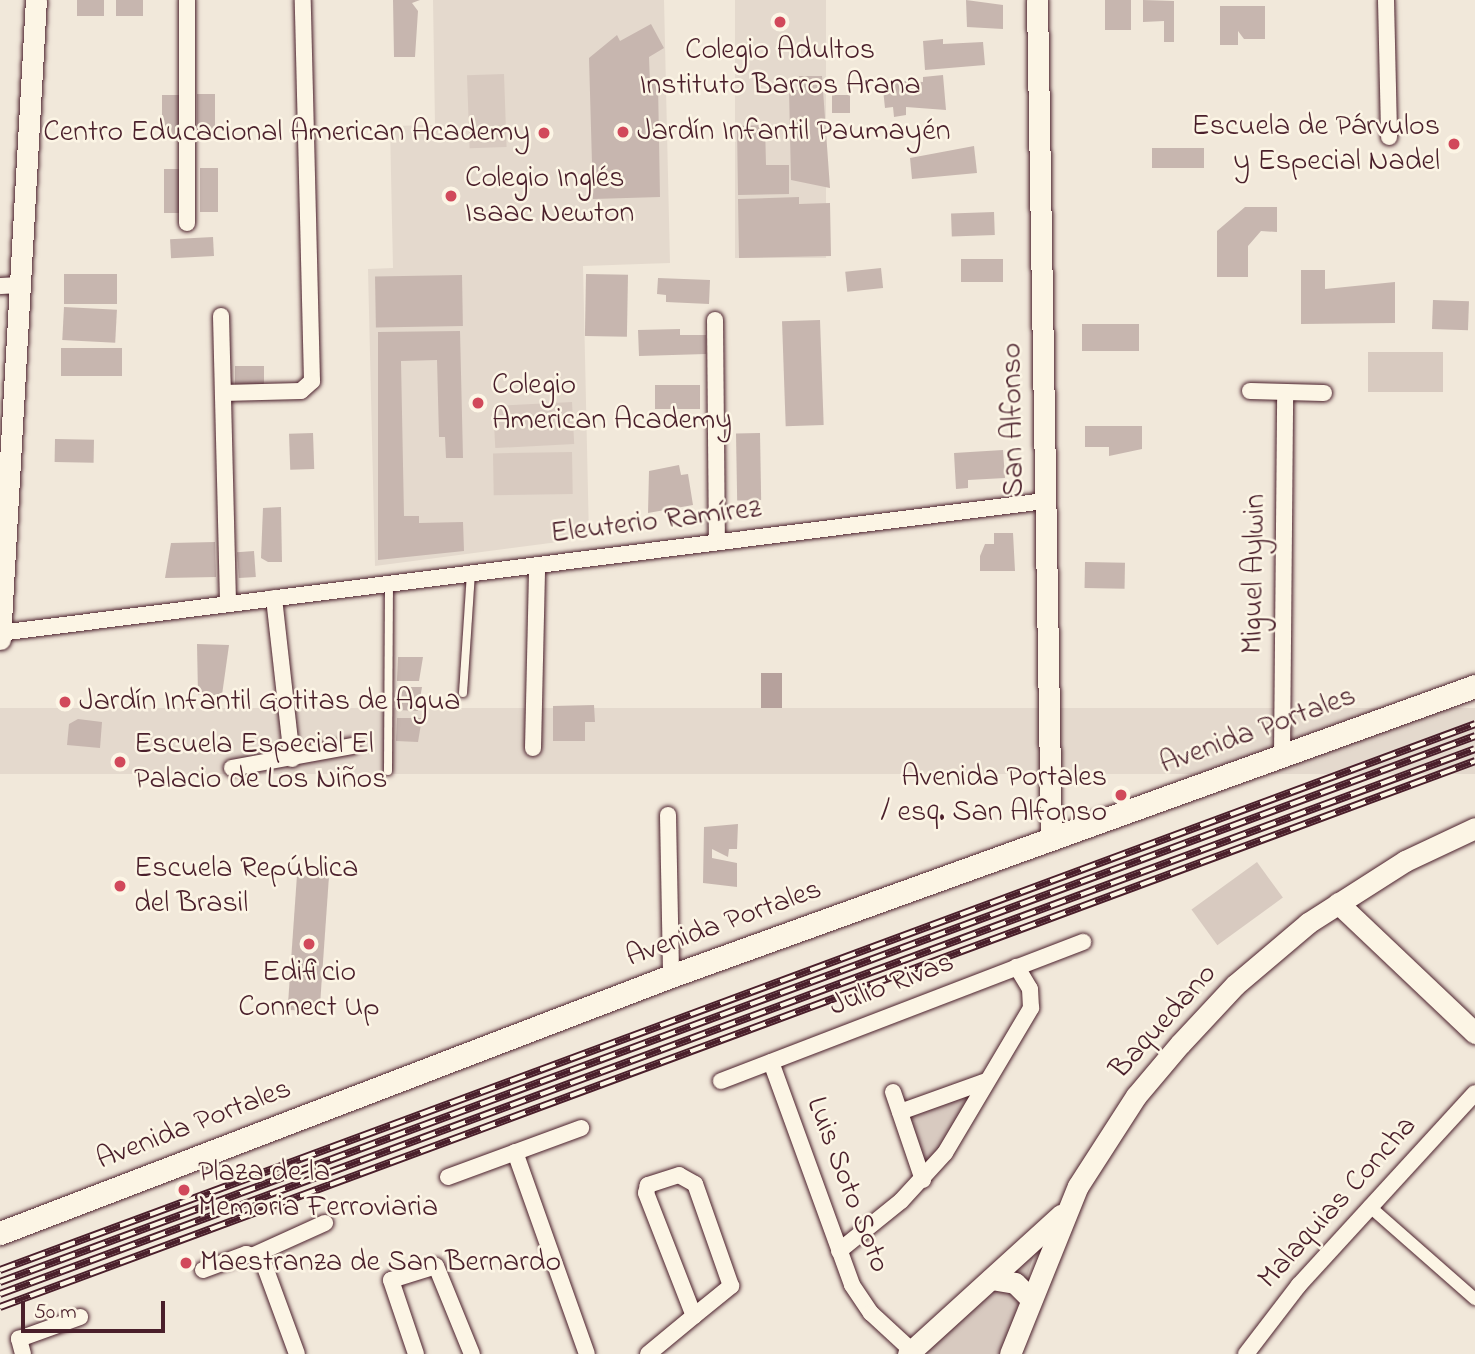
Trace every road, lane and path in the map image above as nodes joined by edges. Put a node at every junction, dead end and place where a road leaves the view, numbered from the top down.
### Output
1 (36, 0) edge
2 (187, 0) edge
3 (303, 0) edge
4 (1037, 0) edge
5 (1386, 0) edge
6 (1388, 137) dead end
7 (187, 223) dead end
8 (10, 286) edge
9 (220, 316) dead end
10 (715, 320) dead end
11 (1250, 391) dead end
12 (1285, 392) junction
13 (223, 393) junction
14 (1324, 393) dead end
15 (1045, 501) junction
16 (717, 542) junction
17 (537, 565) junction
18 (471, 573) junction
19 (388, 583) junction
20 (274, 598) junction
21 (228, 604) junction
22 (1, 619) edge
23 (0, 639) edge
24 (1475, 686) edge
25 (463, 693) dead end
26 (352, 746) dead end
27 (533, 748) dead end
28 (1282, 756) junction
29 (292, 759) junction
30 (232, 768) dead end
31 (388, 771) dead end
32 (668, 816) dead end
33 (1475, 828) edge
34 (1051, 839) junction
35 (1338, 903) junction
36 (1083, 942) dead end
37 (1017, 967) junction
38 (671, 976) junction
39 (1475, 1033) edge
40 (771, 1062) junction
41 (721, 1081) dead end
42 (986, 1081) junction
43 (893, 1092) dead end
44 (1475, 1093) edge
45 (900, 1112) junction
46 (581, 1128) dead end
47 (515, 1152) junction
48 (449, 1177) dead end
49 (923, 1180) junction
50 (1369, 1206) junction
51 (1066, 1212) junction
52 (325, 1223) dead end
53 (0, 1233) edge
54 (839, 1251) junction
55 (254, 1255) junction
56 (203, 1270) dead end
57 (991, 1279) junction
58 (1031, 1298) junction
59 (1475, 1299) edge
60 (694, 1316) junction
61 (80, 1317) dead end
62 (910, 1352) edge
63 (1250, 1352) edge
64 (23, 1354) edge
65 (297, 1354) edge
66 (416, 1354) edge
67 (472, 1354) edge
68 (587, 1354) edge
69 (648, 1354) edge
70 (1010, 1354) edge

1 - 8 street
2 - 7 street
3 - 13 street
4 - 15 street, San Alfonso
5 - 6 street
8 - 22 street
9 - 13 street
10 - 16 street
11 - 12 street
12 - 14 street
12 - 28 street, Miguel Aylwin
13 - 21 street
15 - 16 street, Eleuterio Ramírez
15 - 34 street, San Alfonso
16 - 17 street, Eleuterio Ramírez
17 - 18 street, Eleuterio Ramírez
17 - 27 street
18 - 19 street, Eleuterio Ramírez
18 - 25 lane
19 - 20 street, Eleuterio Ramírez
19 - 31 lane
20 - 21 street, Eleuterio Ramírez
20 - 29 street
21 - 22 street, Eleuterio Ramírez
22 - 23 street
24 - 28 main road, Avenida Portales
26 - 29 street
28 - 34 main road, Avenida Portales
29 - 30 street
32 - 38 street
33 - 35 street, Baquedano
34 - 38 main road, Avenida Portales
35 - 39 street
35 - 51 street, Baquedano
36 - 37 street, Julio Rivas
37 - 40 street, Julio Rivas
37 - 42 street
38 - 53 main road, Avenida Portales
40 - 41 street, Julio Rivas
40 - 54 street, Luis Soto Soto
42 - 45 street
42 - 49 street
43 - 45 street
44 - 50 street, Malaquias Concha
45 - 49 street
46 - 47 street
47 - 48 street
47 - 68 street
49 - 54 street
50 - 59 street
50 - 63 street, Malaquias Concha
51 - 57 street
51 - 58 street, Baquedano
52 - 55 street
54 - 62 street, Luis Soto Soto
55 - 56 street
55 - 65 street
57 - 58 street
57 - 62 street
58 - 70 street, Baquedano
60 - 60 street
60 - 69 street
61 - 64 street
66 - 67 street

